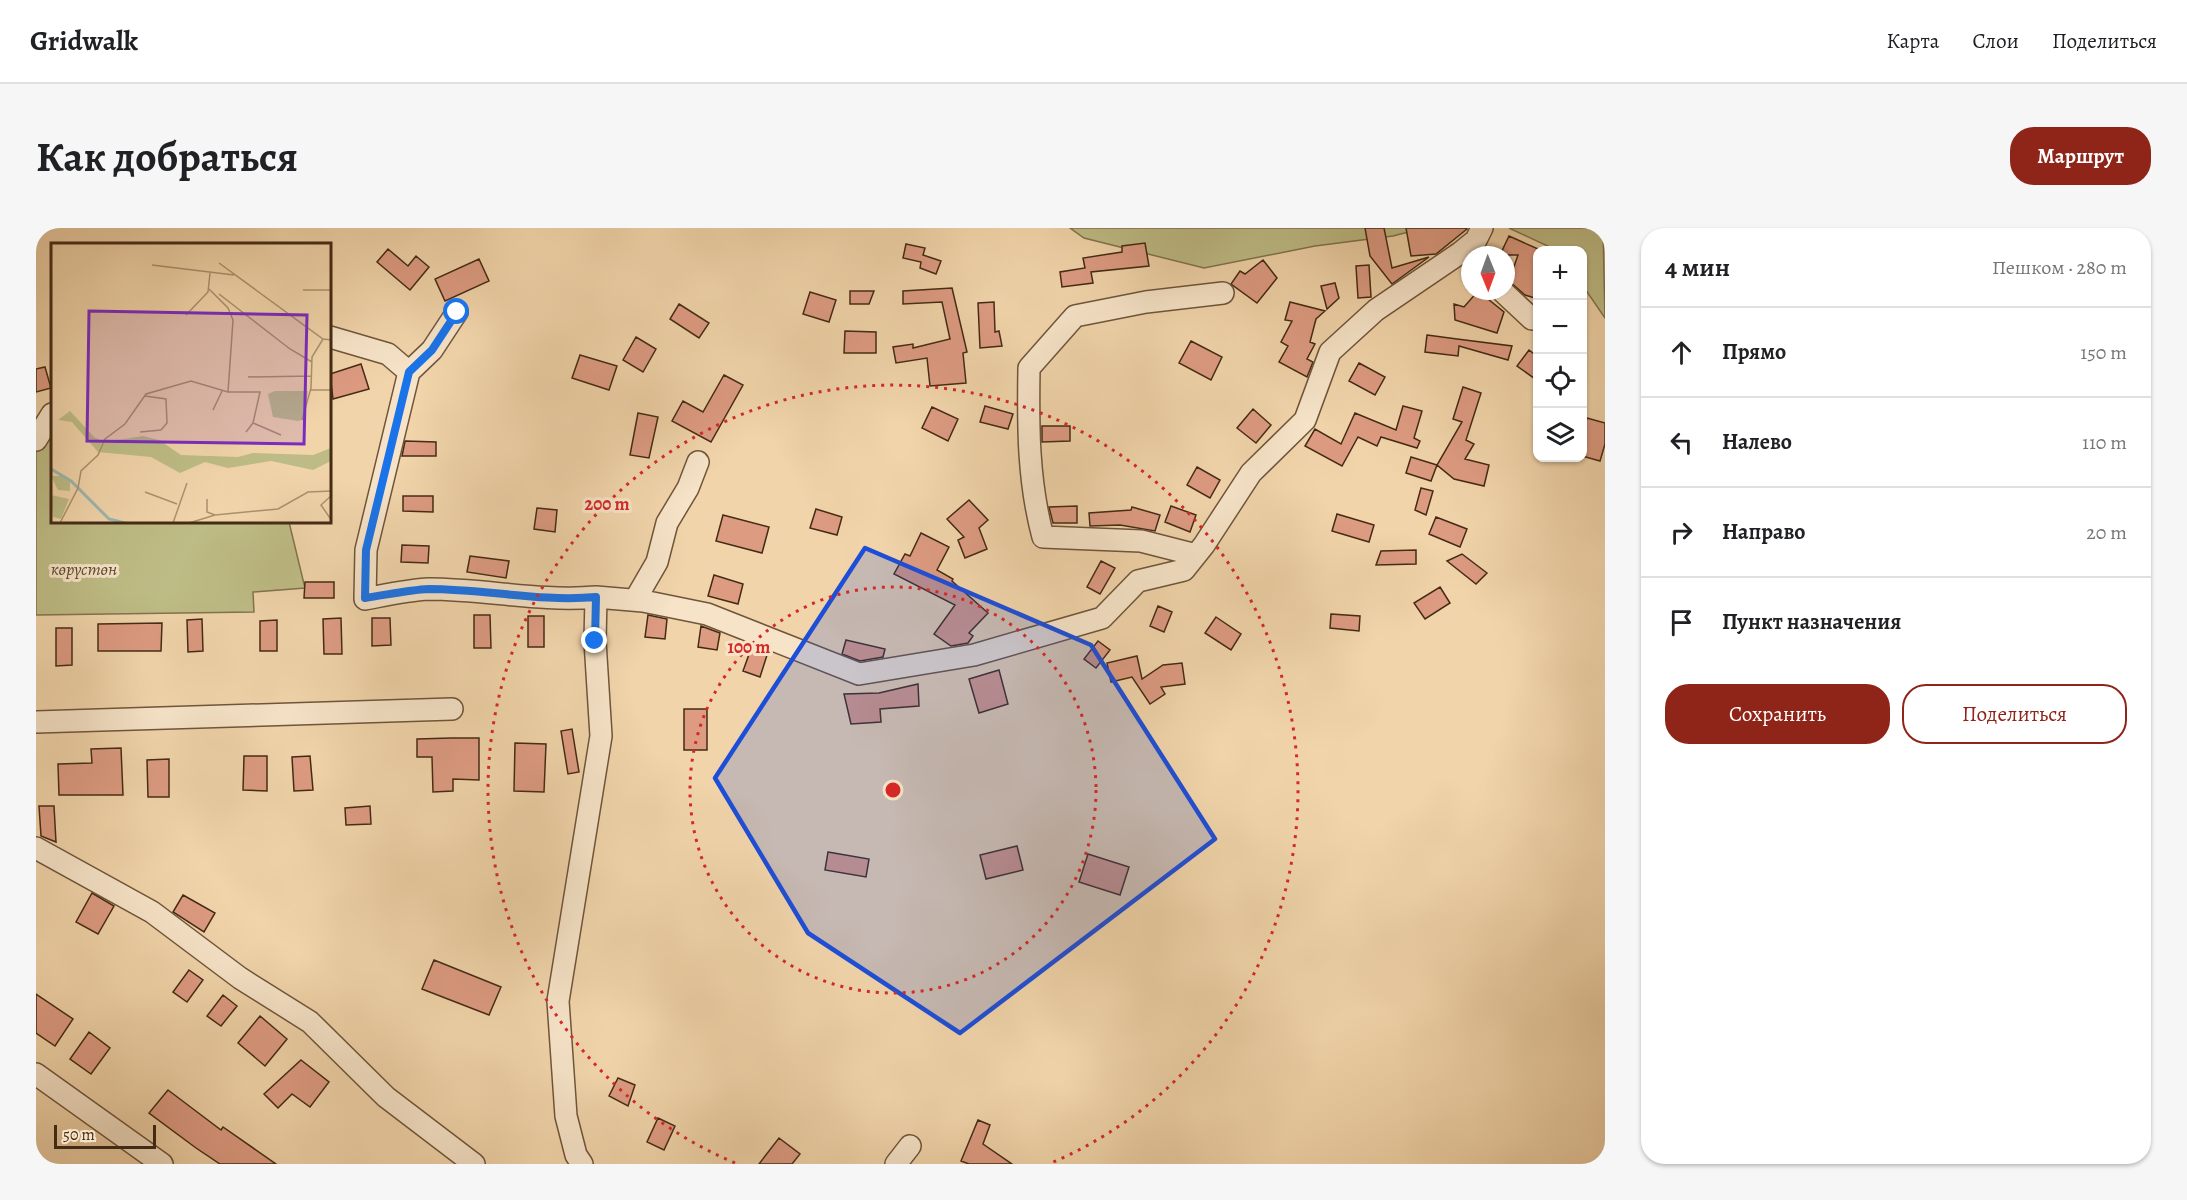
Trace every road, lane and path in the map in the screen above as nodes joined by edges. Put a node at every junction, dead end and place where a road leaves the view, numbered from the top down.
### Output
1 (1482, 228) edge
2 (1472, 246) edge
3 (1461, 259) edge
4 (1223, 293) dead end
5 (1512, 300) edge
6 (457, 312) dead end
7 (1532, 319) dead end
8 (332, 338) edge
9 (409, 372) junction
10 (51, 416) edge
11 (36, 440) edge
12 (698, 462) dead end
13 (1196, 555) junction
14 (596, 597) junction
15 (635, 600) junction
16 (452, 709) dead end
17 (36, 722) edge
18 (36, 848) edge
19 (36, 1074) edge
20 (910, 1146) dead end
21 (162, 1164) edge
22 (474, 1164) edge
23 (582, 1164) edge
24 (896, 1164) edge

1 - 2 street
3 - 13 street
4 - 13 street
5 - 7 street
6 - 9 street
8 - 9 street
9 - 14 street
10 - 11 street
12 - 15 street
13 - 15 street
14 - 15 street
14 - 23 street
16 - 17 street
18 - 22 street
19 - 21 street
20 - 24 street

